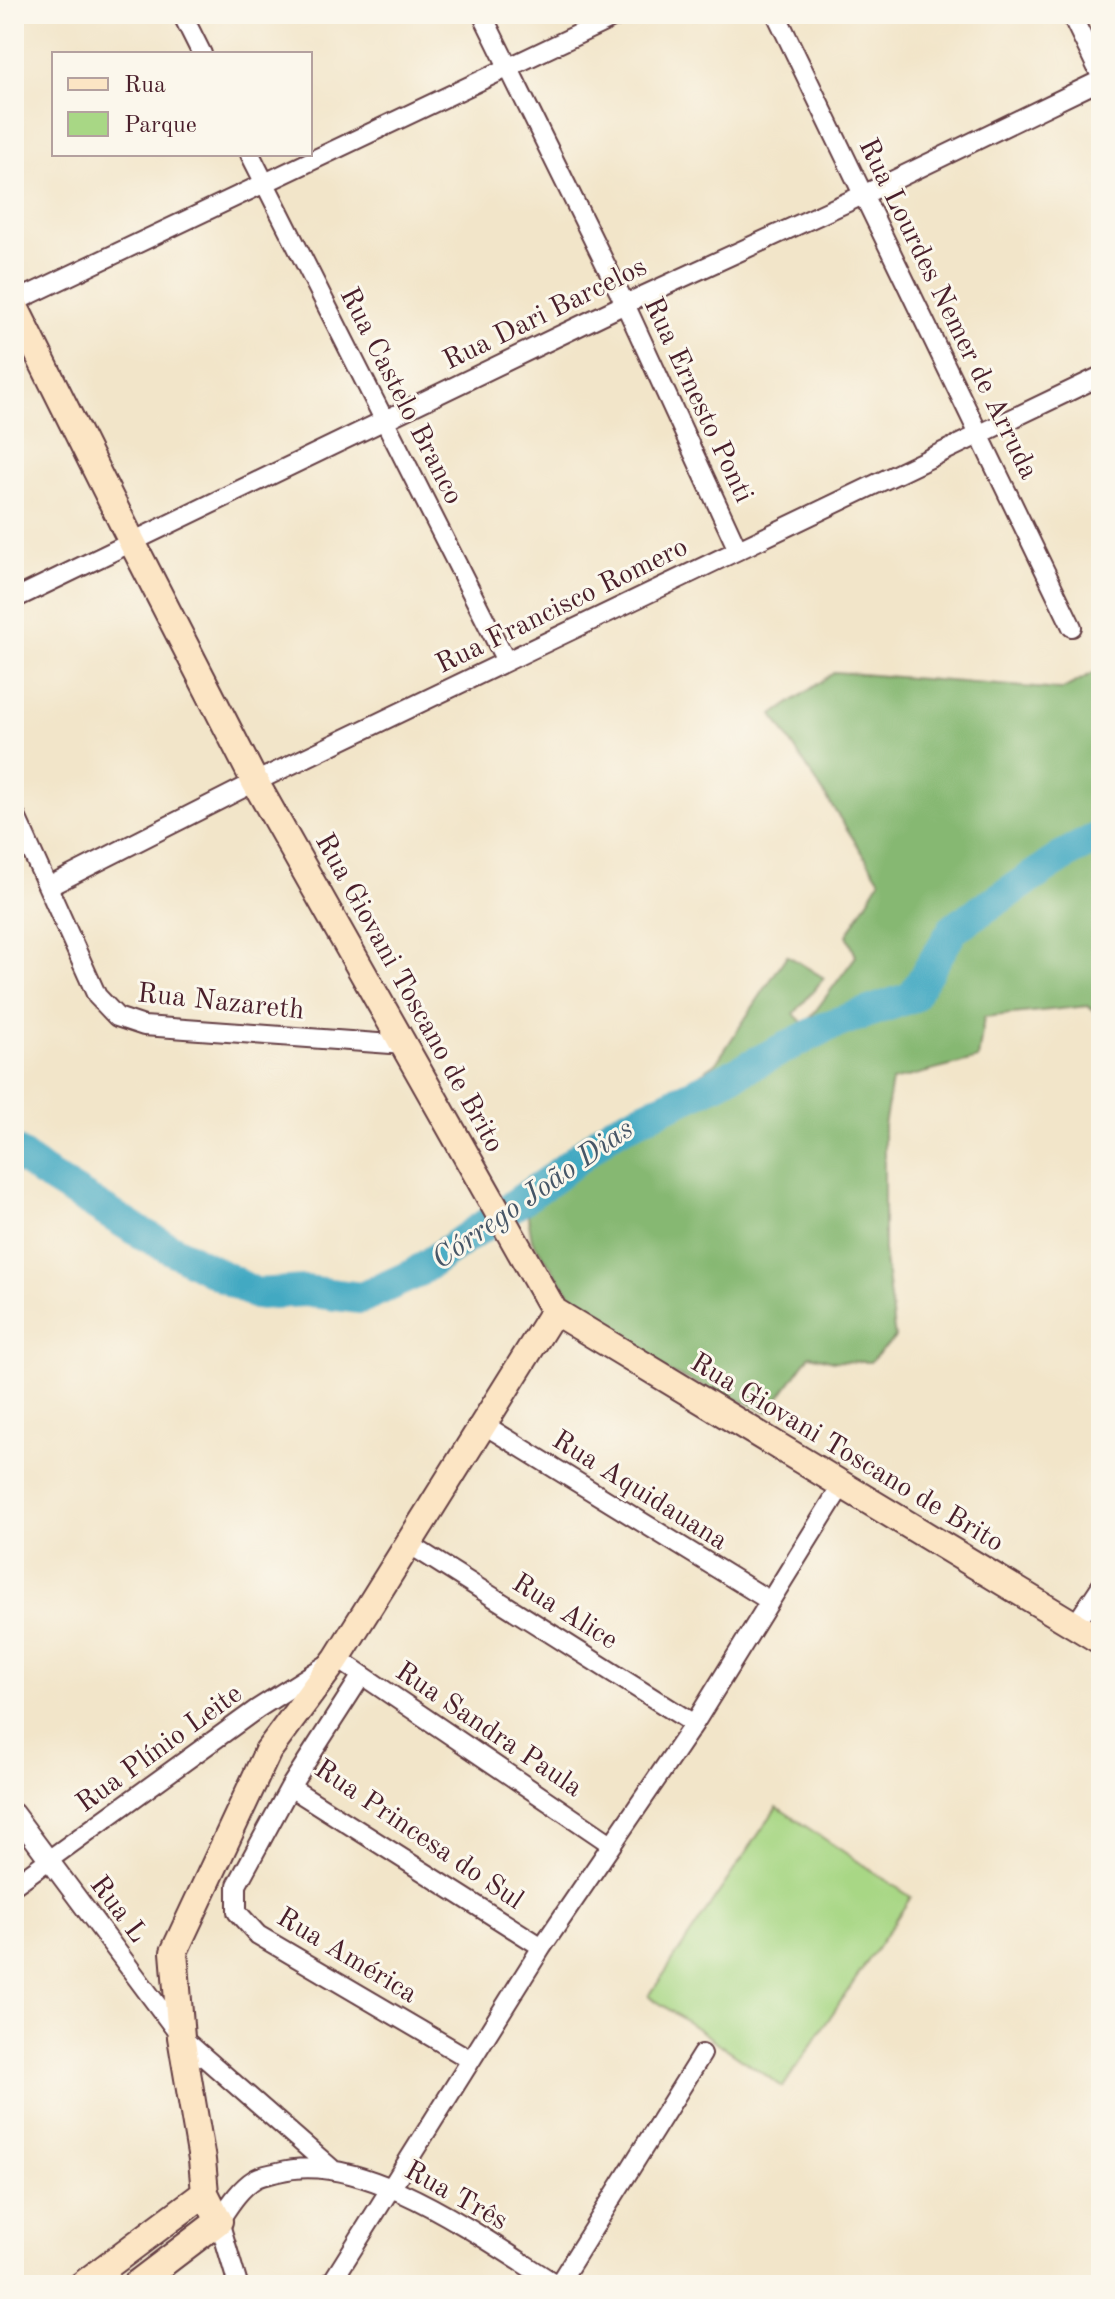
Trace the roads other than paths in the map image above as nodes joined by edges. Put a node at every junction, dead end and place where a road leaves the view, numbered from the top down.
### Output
1 (182, 14) edge
2 (482, 14) edge
3 (621, 14) edge
4 (776, 14) edge
5 (1071, 14) edge
6 (201, 52) edge
7 (508, 68) junction
8 (1101, 78) edge
9 (251, 156) edge
10 (265, 183) junction
11 (865, 194) junction
12 (14, 304) edge
13 (625, 304) junction
14 (1101, 376) edge
15 (384, 420) junction
16 (979, 435) junction
17 (132, 542) junction
18 (738, 550) junction
19 (14, 599) edge
20 (1072, 627) dead end
21 (506, 661) junction
22 (255, 782) junction
23 (14, 812) edge
24 (48, 887) junction
25 (405, 1045) junction
26 (554, 1311) junction
27 (483, 1424) junction
28 (842, 1485) junction
29 (409, 1544) junction
30 (1101, 1586) edge
31 (770, 1601) junction
32 (1075, 1625) junction
33 (1101, 1641) edge
34 (337, 1658) junction
35 (362, 1675) junction
36 (694, 1724) junction
37 (290, 1787) junction
38 (14, 1813) edge
39 (611, 1844) junction
40 (49, 1859) junction
41 (14, 1885) edge
42 (542, 1947) junction
43 (181, 2037) junction
44 (702, 2054) dead end
45 (471, 2060) junction
46 (331, 2168) junction
47 (390, 2187) junction
48 (205, 2193) junction
49 (236, 2196) junction
50 (219, 2221) junction
51 (82, 2285) edge
52 (135, 2285) edge
53 (238, 2285) edge
54 (330, 2285) edge
55 (558, 2285) edge

1 - 6 street
2 - 7 street, Rua Ernesto Ponti
3 - 7 street
4 - 11 street, Rua Lourdes Nemer de Arruda
5 - 8 street
7 - 10 street
7 - 13 street, Rua Ernesto Ponti
8 - 11 street, Rua Dari Barcelos
9 - 10 street, Rua Castelo Branco
10 - 12 street
10 - 15 street, Rua Castelo Branco
11 - 13 street, Rua Dari Barcelos
11 - 16 street, Rua Lourdes Nemer de Arruda
12 - 17 main road, Rua Giovani Toscano de Brito
13 - 15 street, Rua Dari Barcelos
13 - 18 street, Rua Ernesto Ponti
14 - 16 street, Rua Francisco Romero
15 - 17 street, Rua Dari Barcelos
15 - 21 street, Rua Castelo Branco
16 - 18 street, Rua Francisco Romero
16 - 20 street, Rua Lourdes Nemer de Arruda
17 - 19 street, Rua Dari Barcelos
17 - 22 main road, Rua Giovani Toscano de Brito
18 - 21 street, Rua Francisco Romero
21 - 22 street, Rua Francisco Romero
22 - 24 street, Rua Francisco Romero
22 - 25 main road, Rua Giovani Toscano de Brito
23 - 24 street, Rua Nazareth
24 - 25 street, Rua Nazareth
25 - 26 main road, Rua Giovani Toscano de Brito
26 - 27 main road
26 - 28 main road, Rua Giovani Toscano de Brito
27 - 29 main road
27 - 31 street, Rua Aquidauana
28 - 31 street
28 - 32 main road, Rua Giovani Toscano de Brito
29 - 34 main road
29 - 36 street, Rua Alice
30 - 32 street
31 - 36 street
32 - 33 main road, Rua Giovani Toscano de Brito
34 - 35 street, Rua Sandra Paula
34 - 40 street, Rua Plínio Leite
34 - 43 main road
35 - 37 street, Rua Princesa do Sul
35 - 39 street, Rua Sandra Paula
36 - 39 street
37 - 42 street, Rua Princesa do Sul
37 - 45 street, Rua América
38 - 40 street, Rua L
39 - 42 street
40 - 41 street, Rua Plínio Leite
40 - 43 street, Rua L
42 - 45 street
43 - 46 street, Rua L
43 - 48 main road
44 - 55 street
45 - 47 street
46 - 47 street, Rua Três
46 - 49 street, Rua Três
47 - 54 street
47 - 55 street, Rua Três
48 - 49 street
48 - 50 main road
48 - 51 main road
49 - 50 street
50 - 52 main road
50 - 53 street

